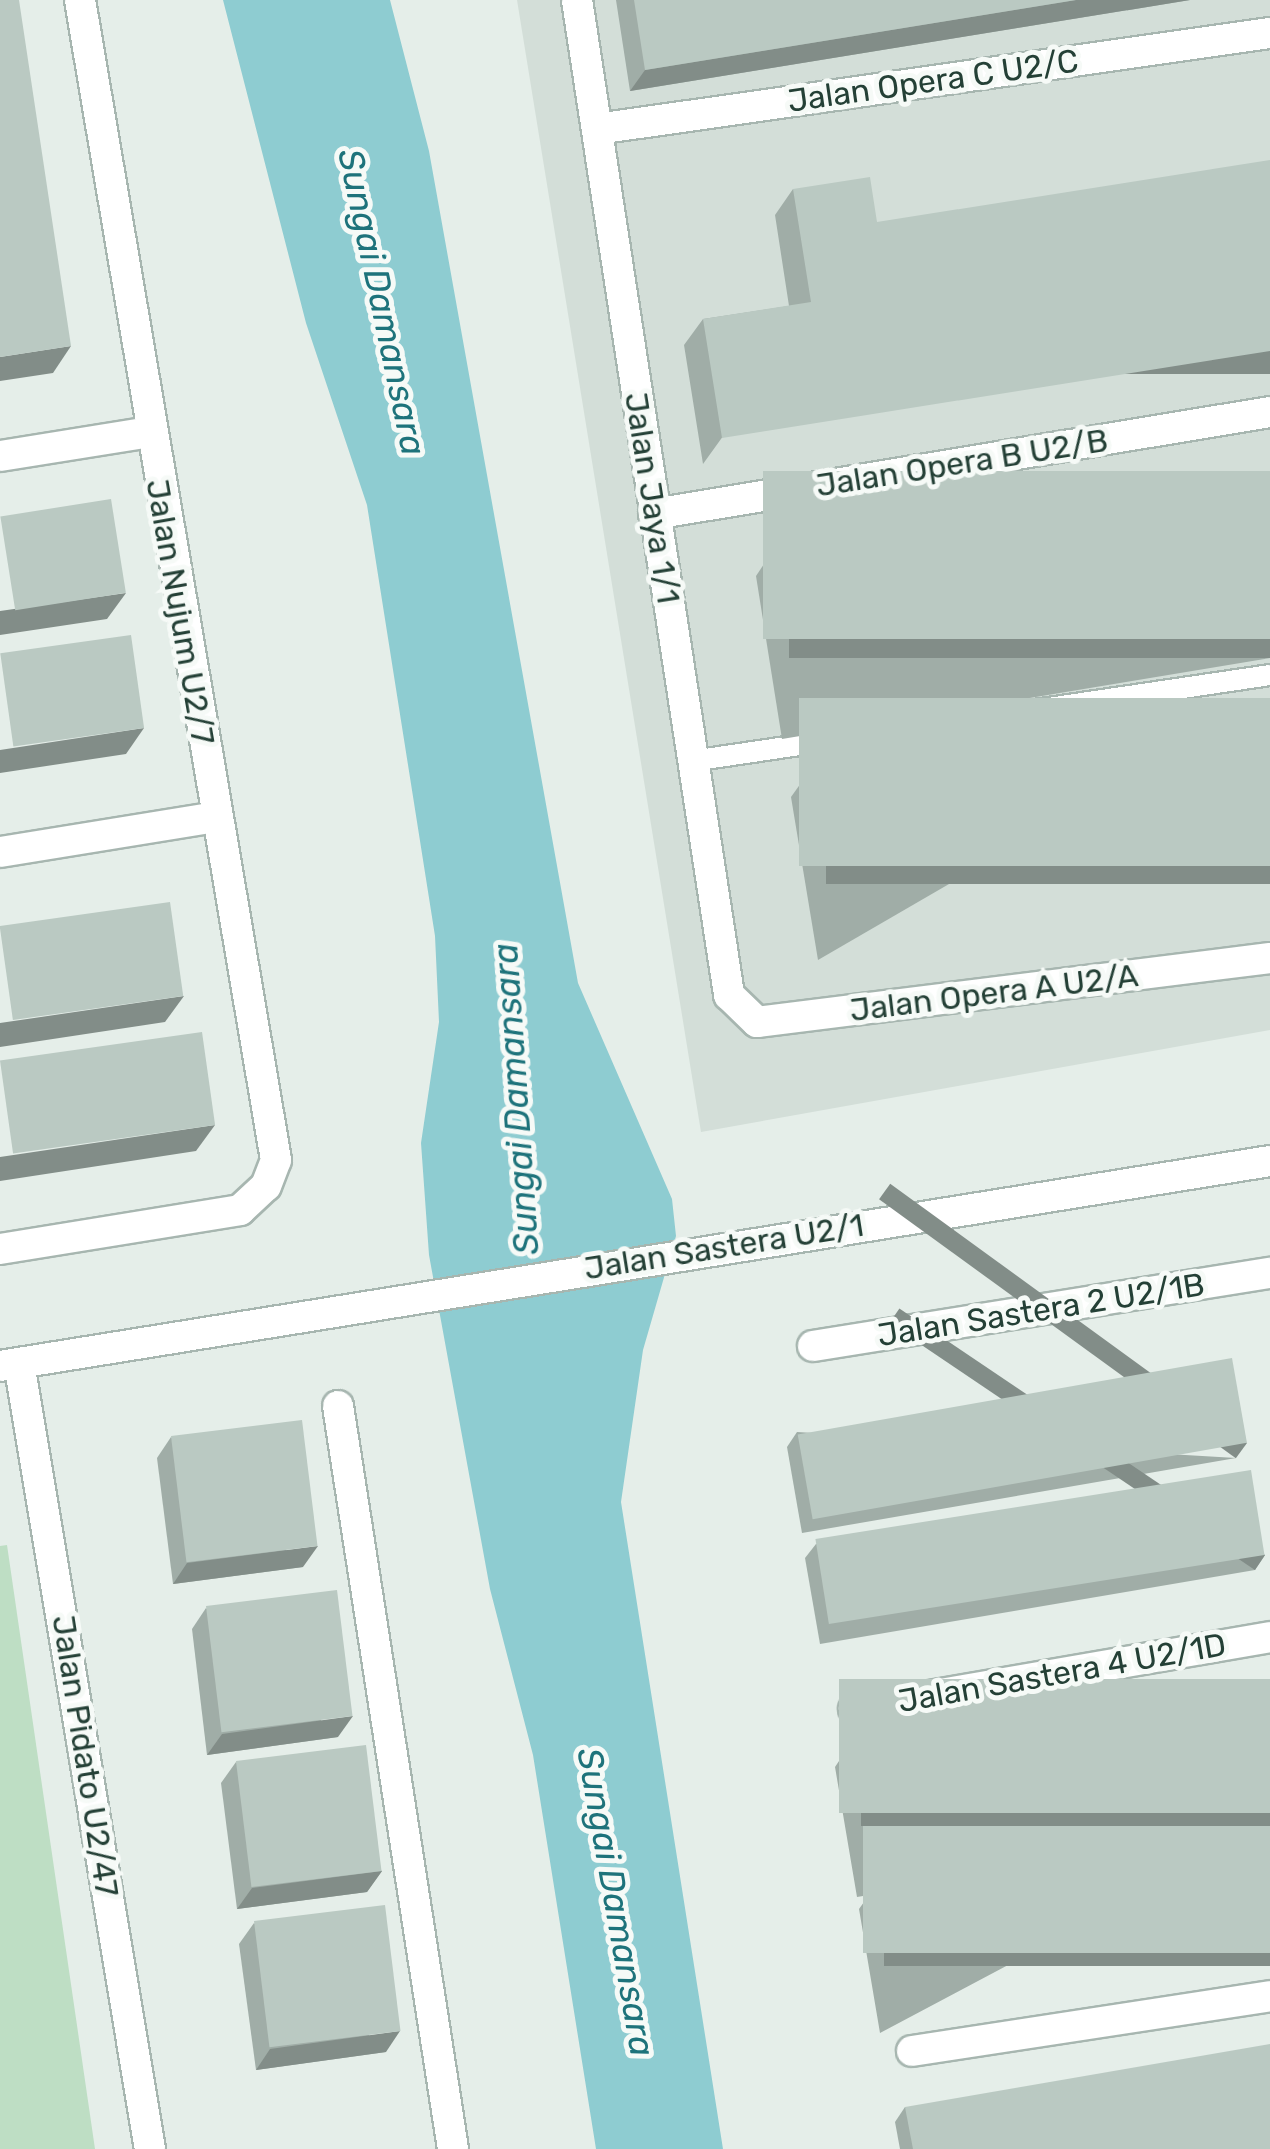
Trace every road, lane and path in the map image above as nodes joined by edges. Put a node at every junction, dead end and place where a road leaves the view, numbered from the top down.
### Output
1 (80, 0) edge
2 (578, 0) edge
3 (1270, 33) edge
4 (596, 129) junction
5 (1270, 412) edge
6 (150, 432) junction
7 (0, 456) edge
8 (654, 514) junction
9 (1270, 675) edge
10 (692, 761) junction
11 (215, 817) junction
12 (0, 852) edge
13 (1270, 958) edge
14 (728, 995) joint
15 (1270, 1161) edge
16 (0, 1249) edge
17 (1270, 1274) edge
18 (813, 1346) dead end
19 (10, 1365) edge
20 (338, 1406) dead end
21 (1270, 1637) edge
22 (854, 1709) dead end
23 (1270, 1996) edge
24 (912, 2051) dead end
25 (150, 2149) edge
26 (453, 2149) edge

1 - 6 street, Jalan Nujum U2/7
2 - 4 street, Jalan Jaya 1/1
3 - 4 street, Jalan Opera C U2/C
4 - 8 street, Jalan Jaya 1/1
5 - 8 street, Jalan Opera B U2/B
6 - 7 street
6 - 11 street, Jalan Nujum U2/7
8 - 10 street, Jalan Jaya 1/1
9 - 10 lane
10 - 14 street, Jalan Jaya 1/1
11 - 12 street
11 - 16 street, Jalan Nujum U2/7
13 - 14 street, Jalan Opera A U2/A
15 - 19 street, Jalan Sastera U2/1
17 - 18 street, Jalan Sastera 2 U2/1B
19 - 25 street, Jalan Pidato U2/47
20 - 26 street
21 - 22 street, Jalan Sastera 4 U2/1D
23 - 24 street

